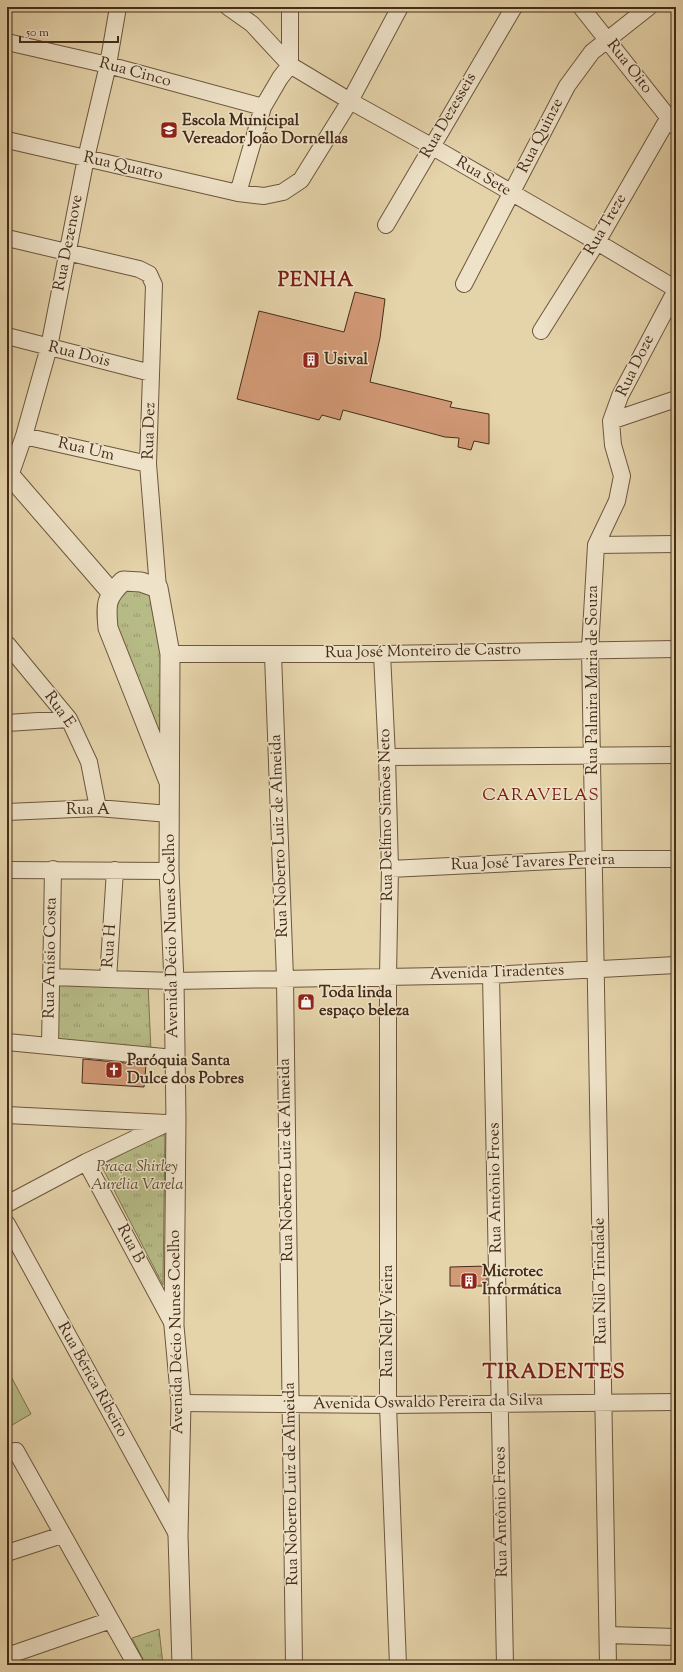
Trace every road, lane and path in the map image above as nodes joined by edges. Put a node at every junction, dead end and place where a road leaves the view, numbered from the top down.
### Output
1 (118, 7) edge
2 (228, 7) edge
3 (290, 7) edge
4 (400, 7) edge
5 (514, 7) edge
6 (582, 7) edge
7 (649, 7) edge
8 (608, 39) junction
9 (7, 42) edge
10 (108, 65) junction
11 (290, 65) junction
12 (350, 101) junction
13 (263, 107) junction
14 (672, 122) edge
15 (7, 140) edge
16 (431, 146) junction
17 (86, 158) junction
18 (238, 193) junction
19 (511, 194) junction
20 (386, 225) dead end
21 (7, 238) edge
22 (597, 242) junction
23 (67, 252) junction
24 (464, 284) dead end
25 (676, 290) edge
26 (541, 331) dead end
27 (7, 336) edge
28 (49, 347) junction
29 (151, 373) junction
30 (676, 399) edge
31 (611, 421) junction
32 (24, 436) junction
33 (148, 464) junction
34 (9, 474) edge
35 (676, 544) edge
36 (596, 545) junction
37 (158, 588) junction
38 (111, 592) junction
39 (7, 644) edge
40 (676, 648) edge
41 (590, 649) junction
42 (170, 654) junction
43 (382, 654) junction
44 (274, 655) junction
45 (69, 719) junction
46 (7, 723) edge
47 (676, 755) edge
48 (388, 757) junction
49 (592, 757) junction
50 (169, 782) junction
51 (98, 808) junction
52 (7, 812) edge
53 (169, 814) junction
54 (594, 859) junction
55 (676, 859) edge
56 (53, 869) junction
57 (390, 869) junction
58 (7, 870) edge
59 (115, 870) junction
60 (169, 871) junction
61 (676, 965) edge
62 (596, 969) junction
63 (491, 975) junction
64 (388, 976) junction
65 (52, 977) junction
66 (285, 978) junction
67 (108, 979) junction
68 (174, 981) junction
69 (7, 1042) edge
70 (50, 1046) junction
71 (174, 1058) junction
72 (7, 1115) edge
73 (172, 1121) junction
74 (86, 1162) junction
75 (7, 1204) edge
76 (7, 1224) edge
77 (174, 1326) junction
78 (603, 1402) junction
79 (676, 1402) edge
80 (180, 1403) junction
81 (500, 1403) junction
82 (291, 1405) junction
83 (388, 1405) junction
84 (11, 1452) edge
85 (62, 1535) junction
86 (178, 1536) junction
87 (7, 1553) edge
88 (111, 1620) junction
89 (608, 1635) junction
90 (676, 1637) edge
91 (7, 1656) edge
92 (136, 1665) edge
93 (182, 1665) edge
94 (294, 1665) edge
95 (398, 1665) edge
96 (505, 1665) edge
97 (608, 1665) edge

1 - 10 street, Rua Dezenove
2 - 11 street, Rua Sete
3 - 11 street
4 - 12 street, Rua Quatro
5 - 16 street, Rua Dezesseis
6 - 8 street, Rua Oito
7 - 8 street, Rua Quinze
8 - 14 street, Rua Oito
8 - 19 street, Rua Quinze
9 - 10 street, Rua Cinco
10 - 13 street, Rua Cinco
10 - 17 street, Rua Dezenove
11 - 12 street, Rua Sete
11 - 13 street
12 - 16 street, Rua Sete
12 - 18 street, Rua Quatro
13 - 18 street
14 - 22 street, Rua Treze
15 - 17 street, Rua Quatro
16 - 19 street, Rua Sete
16 - 20 street, Rua Dezesseis
17 - 18 street, Rua Quatro
17 - 23 street, Rua Dezenove
19 - 22 street, Rua Sete
19 - 24 street, Rua Quinze
21 - 23 street
22 - 25 street, Rua Sete
22 - 26 street, Rua Treze
23 - 28 street, Rua Dezenove
23 - 29 street, Rua Dez
25 - 31 street, Rua Doze
27 - 28 street, Rua Dois
28 - 29 street, Rua Dois
28 - 32 street, Rua Dezenove
29 - 33 street, Rua Dez
30 - 31 street
31 - 36 street, Rua Palmira Maria de Souza
32 - 33 street, Rua Um
32 - 34 street, Rua Dezenove
33 - 37 street, Rua Dez
34 - 38 street
35 - 36 street
36 - 41 street, Rua Palmira Maria de Souza
37 - 38 street
37 - 42 street, Avenida Décio Nunes Coelho
38 - 50 street
39 - 45 street, Rua E
40 - 41 street, Rua José Monteiro de Castro
41 - 43 street, Rua José Monteiro de Castro
41 - 49 street, Rua Palmira Maria de Souza
42 - 44 street, Rua José Monteiro de Castro
42 - 50 street, Avenida Décio Nunes Coelho
43 - 44 street, Rua José Monteiro de Castro
43 - 48 street, Rua Delfino Simões Neto
44 - 66 street, Rua Noberto Luiz de Almeida
45 - 46 street
45 - 51 street, Rua E
47 - 49 street
48 - 49 street
48 - 57 street, Rua Delfino Simões Neto
49 - 54 street, Rua Palmira Maria de Souza
50 - 53 street, Avenida Décio Nunes Coelho
51 - 52 street, Rua A
51 - 53 street, Rua A
53 - 60 street, Avenida Décio Nunes Coelho
54 - 55 street, Rua José Tavares Pereira
54 - 57 street, Rua José Tavares Pereira
54 - 62 street, Rua Palmira Maria de Souza
56 - 58 street
56 - 59 street
56 - 65 street, Rua Anísio Costa
57 - 64 street, Rua Delfino Simões Neto
59 - 60 street
59 - 67 street, Rua H
60 - 68 street, Avenida Décio Nunes Coelho
61 - 62 street, Avenida Tiradentes
62 - 63 street, Avenida Tiradentes
62 - 78 street, Rua Nilo Trindade
63 - 64 street, Avenida Tiradentes
63 - 81 street, Rua Antônio Froes
64 - 66 street, Avenida Tiradentes
64 - 83 street, Rua Nelly Vieira
65 - 67 street
65 - 70 street, Rua Anísio Costa
66 - 68 street, Avenida Tiradentes
66 - 82 street, Rua Noberto Luiz de Almeida
67 - 68 street, Rua H
68 - 71 street, Avenida Décio Nunes Coelho
69 - 70 street
70 - 71 street
71 - 73 street, Avenida Décio Nunes Coelho
72 - 73 street
73 - 74 street
73 - 77 street, Avenida Décio Nunes Coelho
74 - 75 street
74 - 77 street, Rua B
76 - 86 street, Rua Bérica Ribeiro
77 - 80 street, Avenida Décio Nunes Coelho
78 - 79 street, Avenida Oswaldo Pereira da Silva
78 - 81 street, Avenida Oswaldo Pereira da Silva
78 - 89 street, Rua Nilo Trindade
80 - 82 street, Avenida Oswaldo Pereira da Silva
80 - 86 street, Avenida Décio Nunes Coelho
81 - 83 street, Avenida Oswaldo Pereira da Silva
81 - 96 street, Rua Antônio Froes
82 - 83 street, Avenida Oswaldo Pereira da Silva
82 - 94 street, Rua Noberto Luiz de Almeida
83 - 95 street, Rua Nelly Vieira
84 - 85 street
85 - 87 street
85 - 88 street
86 - 93 street, Avenida Décio Nunes Coelho
88 - 91 street
88 - 92 street
89 - 90 street
89 - 97 street, Rua Nilo Trindade

